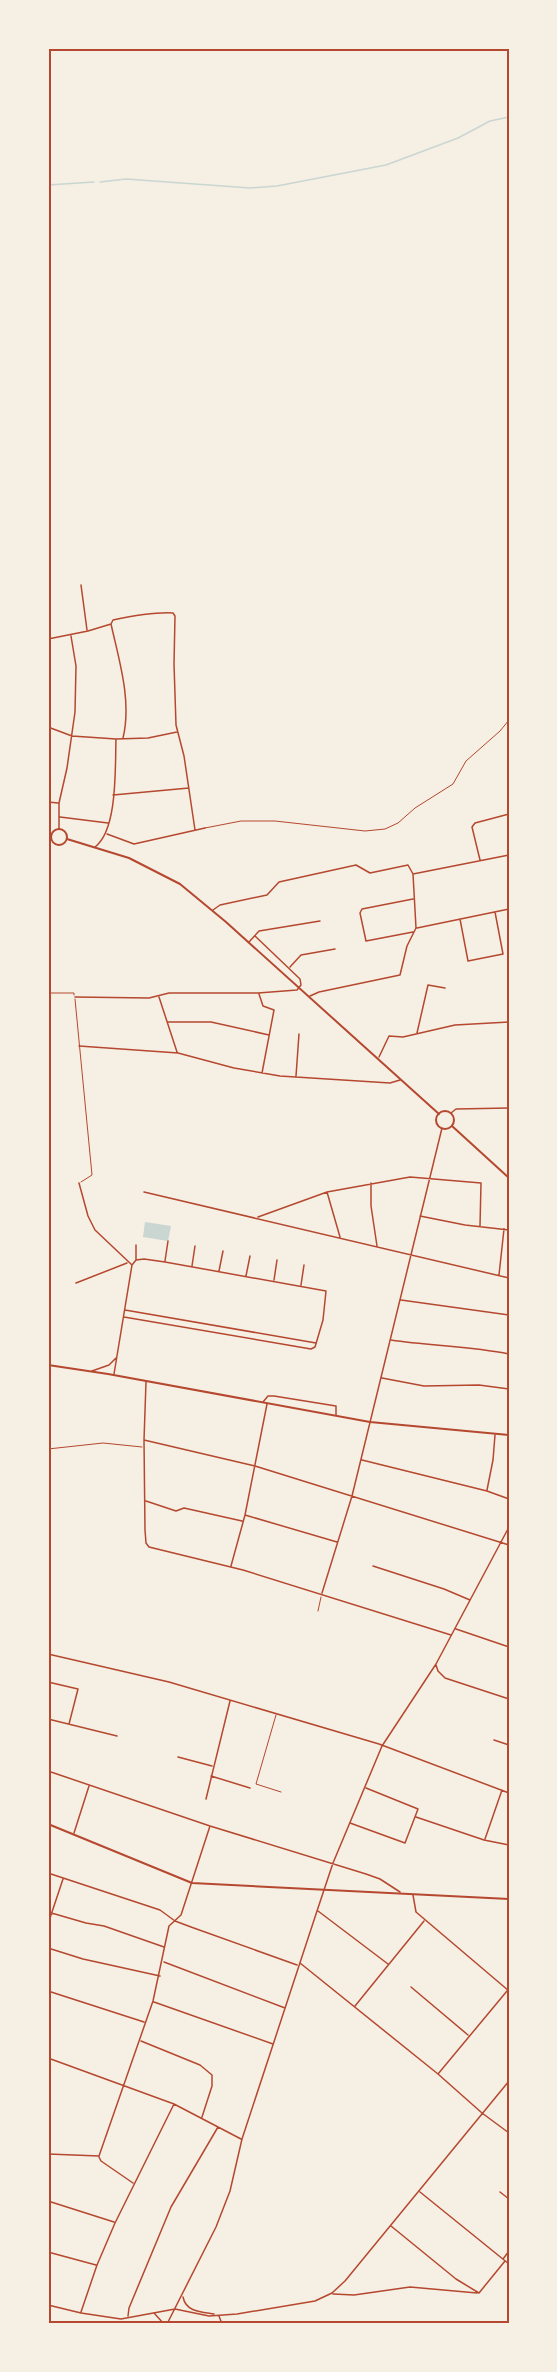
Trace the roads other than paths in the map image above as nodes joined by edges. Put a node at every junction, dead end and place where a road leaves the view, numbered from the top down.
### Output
1 (81, 585) dead end
2 (111, 624) junction
3 (88, 631) junction
4 (71, 635) junction
5 (48, 639) edge
6 (509, 720) edge
7 (48, 727) edge
8 (177, 732) junction
9 (72, 736) junction
10 (123, 738) junction
11 (117, 739) junction
12 (189, 788) junction
13 (113, 795) junction
14 (48, 802) edge
15 (59, 803) junction
16 (509, 814) edge
17 (59, 817) junction
18 (108, 823) junction
19 (205, 828) joint
20 (59, 829) junction
21 (195, 830) junction
22 (106, 834) junction
23 (50, 838) edge
24 (67, 839) junction
25 (94, 847) junction
26 (509, 855) edge
27 (480, 861) junction
28 (413, 874) junction
29 (414, 898) junction
30 (509, 909) edge
31 (212, 910) junction
32 (495, 912) junction
33 (460, 920) junction
34 (320, 921) dead end
35 (415, 930) junction
36 (255, 936) junction
37 (249, 942) junction
38 (335, 949) dead end
39 (289, 968) junction
40 (298, 988) junction
41 (445, 988) dead end
42 (48, 993) edge
43 (258, 993) junction
44 (159, 996) junction
45 (75, 997) junction
46 (309, 997) junction
47 (167, 1022) junction
48 (509, 1022) edge
49 (299, 1034) dead end
50 (416, 1034) junction
51 (269, 1035) junction
52 (79, 1046) junction
53 (177, 1053) junction
54 (378, 1059) junction
55 (261, 1074) junction
56 (296, 1077) junction
57 (400, 1080) junction
58 (509, 1108) edge
59 (451, 1113) junction
60 (439, 1114) junction
61 (452, 1126) junction
62 (442, 1128) junction
63 (509, 1178) edge
64 (428, 1179) junction
65 (79, 1183) joint
66 (371, 1183) junction
67 (144, 1192) dead end
68 (327, 1192) junction
69 (419, 1216) junction
70 (256, 1218) junction
71 (480, 1226) junction
72 (504, 1229) junction
73 (509, 1230) edge
74 (340, 1238) junction
75 (168, 1241) dead end
76 (136, 1245) dead end
77 (195, 1246) dead end
78 (377, 1247) junction
79 (223, 1251) dead end
80 (410, 1255) junction
81 (250, 1256) dead end
82 (136, 1260) junction
83 (277, 1260) dead end
84 (165, 1262) junction
85 (128, 1263) junction
86 (132, 1265) junction
87 (304, 1265) dead end
88 (192, 1267) junction
89 (219, 1272) junction
90 (499, 1275) junction
91 (246, 1276) junction
92 (509, 1278) edge
93 (273, 1281) junction
94 (76, 1283) dead end
95 (301, 1286) junction
96 (400, 1300) junction
97 (125, 1310) junction
98 (509, 1316) edge
99 (124, 1317) junction
100 (193, 1321) junction
101 (191, 1328) junction
102 (269, 1335) junction
103 (390, 1340) junction
104 (267, 1341) junction
105 (316, 1343) junction
106 (509, 1354) edge
107 (117, 1358) junction
108 (48, 1365) edge
109 (92, 1371) junction
110 (114, 1375) junction
111 (381, 1378) junction
112 (146, 1382) junction
113 (509, 1389) edge
114 (262, 1402) junction
115 (267, 1403) junction
116 (336, 1416) junction
117 (370, 1422) junction
118 (495, 1434) junction
119 (509, 1435) edge
120 (144, 1440) junction
121 (144, 1448) junction
122 (48, 1449) edge
123 (361, 1459) junction
124 (255, 1466) junction
125 (487, 1491) junction
126 (352, 1496) junction
127 (509, 1499) edge
128 (145, 1501) junction
129 (244, 1515) junction
130 (243, 1521) junction
131 (509, 1527) edge
132 (501, 1542) junction
133 (338, 1543) junction
134 (509, 1545) edge
135 (231, 1566) junction
136 (373, 1566) dead end
137 (321, 1596) junction
138 (471, 1601) junction
139 (318, 1611) dead end
140 (455, 1629) junction
141 (452, 1635) junction
142 (509, 1647) edge
143 (48, 1654) edge
144 (436, 1664) junction
145 (48, 1682) edge
146 (509, 1699) edge
147 (230, 1701) junction
148 (276, 1714) junction
149 (48, 1719) edge
150 (69, 1724) junction
151 (117, 1736) dead end
152 (494, 1740) dead end
153 (509, 1745) edge
154 (382, 1746) junction
155 (178, 1757) dead end
156 (213, 1766) junction
157 (48, 1771) edge
158 (211, 1776) junction
159 (89, 1785) junction
160 (250, 1788) dead end
161 (364, 1788) junction
162 (502, 1790) junction
163 (281, 1792) dead end
164 (509, 1793) edge
165 (206, 1799) dead end
166 (415, 1817) junction
167 (350, 1823) junction
168 (48, 1824) edge
169 (210, 1826) junction
170 (74, 1835) junction
171 (484, 1840) junction
172 (509, 1845) edge
173 (333, 1863) junction
174 (48, 1873) edge
175 (63, 1878) junction
176 (192, 1883) junction
177 (324, 1890) junction
178 (403, 1894) junction
179 (413, 1895) junction
180 (509, 1899) edge
181 (316, 1911) junction
182 (49, 1912) edge
183 (175, 1921) junction
184 (425, 1921) junction
185 (48, 1924) edge
186 (164, 1947) junction
187 (48, 1948) edge
188 (163, 1962) junction
189 (299, 1964) junction
190 (389, 1965) junction
191 (160, 1976) junction
192 (411, 1987) dead end
193 (509, 1990) edge
194 (48, 1991) edge
195 (153, 2001) junction
196 (355, 2006) junction
197 (285, 2007) junction
198 (146, 2023) junction
199 (469, 2036) junction
200 (140, 2040) junction
201 (273, 2044) junction
202 (48, 2058) edge
203 (438, 2074) junction
204 (509, 2081) edge
205 (125, 2084) junction
206 (174, 2104) junction
207 (482, 2113) junction
208 (202, 2117) junction
209 (218, 2127) junction
210 (509, 2133) edge
211 (242, 2139) junction
212 (48, 2154) edge
213 (99, 2156) junction
214 (134, 2184) junction
215 (419, 2191) junction
216 (500, 2192) dead end
217 (509, 2199) edge
218 (48, 2201) edge
219 (115, 2223) junction
220 (391, 2226) junction
221 (509, 2251) edge
222 (48, 2252) edge
223 (504, 2260) junction
224 (509, 2264) edge
225 (97, 2265) junction
226 (332, 2293) junction
227 (479, 2293) junction
228 (183, 2295) junction
229 (48, 2305) edge
230 (175, 2310) junction
231 (81, 2313) junction
232 (153, 2313) junction
233 (218, 2315) junction
234 (128, 2317) junction
235 (121, 2319) junction
236 (118, 2324) edge
237 (166, 2324) edge
238 (222, 2324) edge

1 - 3 street
2 - 3 street
2 - 8 street
2 - 10 street
3 - 4 street
4 - 5 street
4 - 9 street
6 - 19 lane
7 - 9 street
8 - 10 street
8 - 12 street
9 - 11 street
9 - 15 street
10 - 11 street
11 - 13 street
12 - 13 street
12 - 21 street
13 - 18 street
14 - 15 street
15 - 17 street
16 - 27 street
17 - 18 street
17 - 20 street
18 - 22 street
19 - 21 street
20 - 23 main road
20 - 24 main road
21 - 22 street
22 - 25 street
23 - 24 main road
24 - 25 main road
25 - 31 main road
26 - 27 street
27 - 28 street
28 - 29 street
28 - 31 street
29 - 35 street
29 - 35 street
30 - 32 street
31 - 37 main road
32 - 33 street
32 - 33 street
33 - 35 street
34 - 36 street
35 - 46 street
36 - 37 street
36 - 39 street
37 - 40 main road
38 - 39 street
39 - 40 street
40 - 43 street
40 - 46 main road
41 - 50 street
42 - 45 lane
43 - 44 street
43 - 51 street
44 - 45 street
44 - 47 street
45 - 52 lane
46 - 54 main road
47 - 51 street
47 - 53 street
48 - 50 street
49 - 56 street
50 - 54 street
51 - 55 street
52 - 53 street
52 - 65 lane
53 - 55 street
54 - 57 main road
55 - 56 street
56 - 57 street
57 - 60 main road
58 - 59 street
59 - 60 main road
59 - 61 main road
60 - 62 main road
61 - 62 main road
61 - 63 main road
62 - 64 street
64 - 66 street
64 - 69 street
64 - 71 street
65 - 85 street
66 - 68 street
66 - 78 street
67 - 70 street
68 - 70 street
68 - 74 street
69 - 71 street
69 - 80 street
70 - 74 street
71 - 72 street
72 - 73 street
72 - 90 street
74 - 78 street
75 - 84 street
76 - 82 street
77 - 88 street
78 - 80 street
79 - 89 street
80 - 90 street
80 - 96 street
81 - 91 street
82 - 84 street
82 - 86 street
83 - 93 street
84 - 88 street
85 - 86 street
85 - 94 street
86 - 97 street
87 - 95 street
88 - 89 street
89 - 91 street
90 - 92 street
91 - 93 street
93 - 95 street
95 - 105 street
96 - 98 street
96 - 103 street
97 - 99 street
97 - 100 street
99 - 101 street
99 - 107 street
100 - 101 street
100 - 102 street
101 - 104 street
102 - 104 street
102 - 105 street
103 - 106 street
103 - 111 street
104 - 105 street
107 - 109 street
107 - 110 street
108 - 109 main road
109 - 110 main road
110 - 112 main road
111 - 113 street
111 - 117 street
112 - 114 main road
112 - 120 street
114 - 115 main road
114 - 116 street
115 - 116 main road
115 - 124 street
116 - 117 main road
117 - 118 main road
117 - 123 street
118 - 119 main road
118 - 125 street
120 - 121 street
120 - 124 street
121 - 122 lane
121 - 128 street
123 - 125 street
123 - 126 street
124 - 126 street
124 - 129 street
125 - 127 street
126 - 132 street
126 - 133 street
128 - 130 street
128 - 135 street
129 - 130 street
129 - 133 street
130 - 135 street
131 - 132 street
132 - 134 street
132 - 138 street
133 - 137 street
135 - 137 street
136 - 138 street
137 - 139 lane
137 - 141 street
138 - 140 street
140 - 141 street
140 - 142 street
141 - 144 street
143 - 147 street
144 - 146 street
144 - 154 street
145 - 150 street
147 - 148 street
147 - 156 street
148 - 154 street
148 - 163 lane
149 - 150 street
150 - 151 street
152 - 153 street
154 - 161 street
154 - 162 street
155 - 156 street
156 - 158 street
157 - 159 street
158 - 160 street
158 - 165 street
159 - 169 street
159 - 170 street
161 - 166 street
161 - 167 street
162 - 164 street
162 - 171 street
166 - 167 street
166 - 171 street
167 - 173 street
168 - 170 main road
169 - 173 street
169 - 176 street
170 - 176 main road
171 - 172 street
173 - 177 street
173 - 178 street
174 - 175 street
175 - 182 street
175 - 183 street
176 - 177 main road
176 - 183 street
177 - 178 main road
177 - 181 street
178 - 179 main road
179 - 180 main road
179 - 184 street
181 - 189 street
181 - 190 street
182 - 185 street
182 - 186 street
183 - 186 street
183 - 189 street
184 - 190 street
184 - 193 street
186 - 188 street
187 - 191 street
188 - 191 street
188 - 197 street
189 - 196 street
189 - 197 street
190 - 196 street
191 - 195 street
192 - 199 street
193 - 199 street
194 - 198 street
195 - 198 street
195 - 201 street
196 - 203 street
197 - 201 street
198 - 200 street
199 - 203 street
200 - 205 street
200 - 208 street
201 - 211 street
202 - 205 street
203 - 207 street
204 - 207 street
205 - 206 street
205 - 213 street
206 - 208 street
206 - 214 street
207 - 210 street
207 - 215 street
208 - 209 street
209 - 211 street
209 - 234 street
211 - 228 street
212 - 213 street
213 - 214 street
214 - 219 street
215 - 220 street
215 - 223 street
216 - 217 street
218 - 219 street
219 - 225 street
220 - 226 street
220 - 227 street
221 - 223 street
222 - 225 street
223 - 224 street
223 - 227 street
225 - 231 street
226 - 227 street
226 - 233 street
228 - 230 street
228 - 233 street
229 - 231 street
230 - 232 street
230 - 233 street
230 - 237 street
231 - 235 street
232 - 234 street
232 - 237 street
233 - 238 street
234 - 235 street
235 - 236 street

